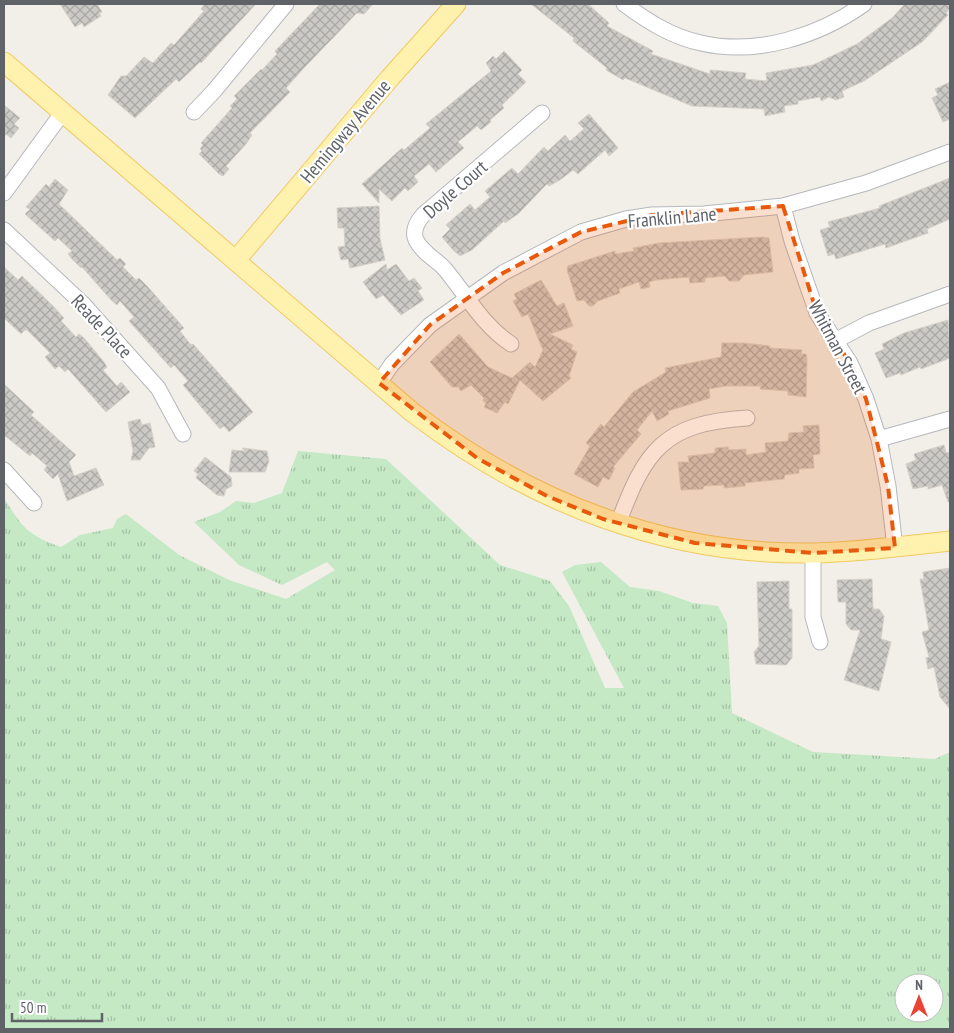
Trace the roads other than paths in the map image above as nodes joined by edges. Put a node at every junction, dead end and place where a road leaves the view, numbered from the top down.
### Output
1 (286, 4) edge
2 (456, 4) edge
3 (624, 4) edge
4 (864, 4) edge
5 (4, 62) edge
6 (63, 112) junction
7 (194, 112) dead end
8 (542, 113) dead end
9 (950, 152) edge
10 (4, 193) edge
11 (783, 206) junction
12 (4, 230) edge
13 (236, 260) junction
14 (950, 294) edge
15 (467, 298) junction
16 (835, 341) junction
17 (511, 344) dead end
18 (379, 383) junction
19 (747, 418) dead end
20 (950, 418) edge
21 (183, 434) dead end
22 (879, 439) junction
23 (4, 470) edge
24 (34, 503) dead end
25 (618, 524) junction
26 (950, 541) edge
27 (895, 548) junction
28 (813, 553) junction
29 (820, 642) dead end

1 - 7 street
2 - 13 main road, Hemingway Avenue
3 - 4 street
5 - 6 main road
6 - 10 street
6 - 13 main road
8 - 15 street, Doyle Court
9 - 11 street, Franklin Lane
11 - 15 street, Franklin Lane
11 - 16 street, Whitman Street
12 - 21 street, Reade Place
13 - 18 main road
14 - 16 street
15 - 17 street, Doyle Court
15 - 18 street, Franklin Lane
16 - 22 street, Whitman Street
18 - 25 main road
19 - 25 street
20 - 22 street
22 - 27 street, Whitman Street
23 - 24 street
25 - 28 main road
26 - 27 main road
27 - 28 main road
28 - 29 street

